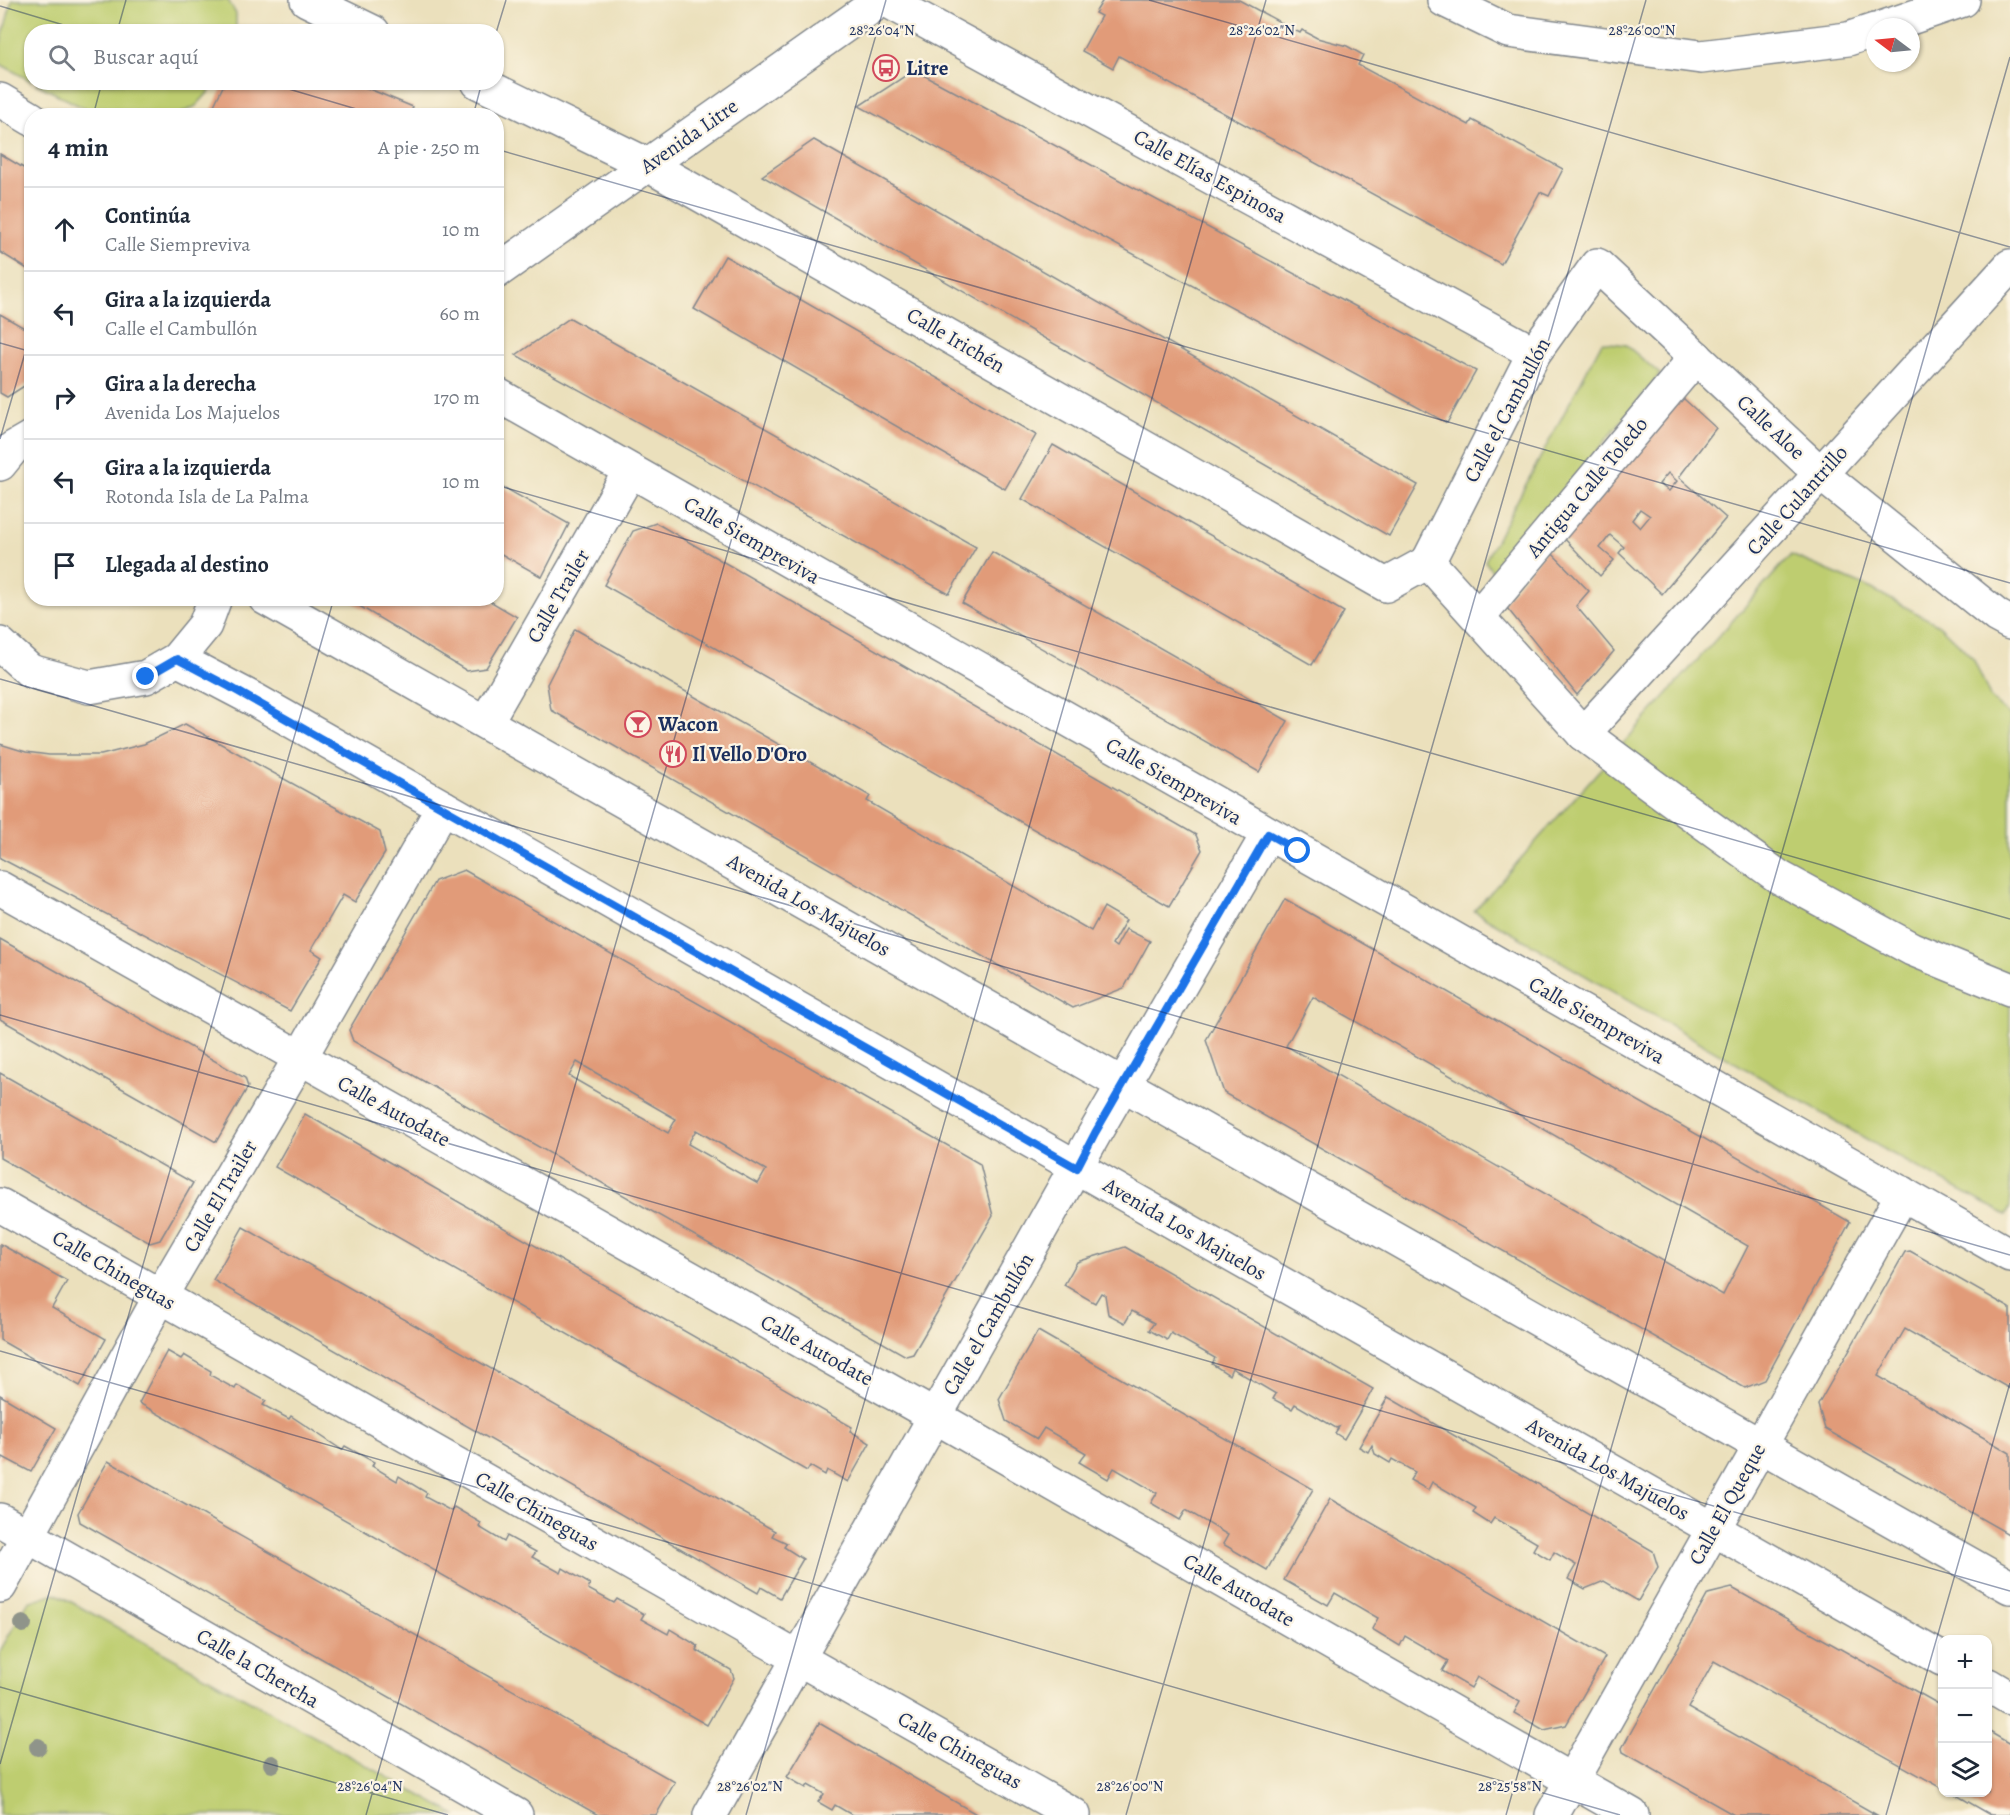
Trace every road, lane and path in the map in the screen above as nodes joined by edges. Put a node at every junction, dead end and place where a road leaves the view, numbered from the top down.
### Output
1 (307, 0) edge
2 (884, 0) edge
3 (1444, 0) edge
4 (1963, 0) edge
5 (1910, 18) edge
6 (356, 24) edge
7 (1866, 33) edge
8 (494, 90) edge
9 (0, 100) edge
10 (24, 114) edge
11 (648, 165) junction
12 (1597, 265) joint
13 (504, 266) edge
14 (2010, 266) edge
15 (1534, 353) junction
16 (1696, 357) junction
17 (504, 399) edge
18 (630, 471) junction
19 (1821, 474) junction
20 (1428, 562) junction
21 (212, 606) edge
22 (279, 606) edge
23 (1478, 617) junction
24 (2010, 623) edge
25 (0, 644) edge
26 (177, 659) junction
27 (486, 722) junction
28 (1583, 734) junction
29 (443, 807) junction
30 (1268, 834) junction
31 (0, 888) edge
32 (2010, 989) edge
33 (300, 1058) junction
34 (1124, 1084) junction
35 (1077, 1168) junction
36 (1903, 1193) junction
37 (0, 1205) edge
38 (2010, 1255) edge
39 (160, 1297) junction
40 (936, 1417) junction
41 (1760, 1444) junction
42 (0, 1520) edge
43 (1714, 1529) junction
44 (28, 1536) junction
45 (0, 1586) edge
46 (2010, 1587) edge
47 (1938, 1657) edge
48 (798, 1659) junction
49 (1992, 1687) edge
50 (2010, 1698) edge
51 (1572, 1781) junction
52 (516, 1815) edge
53 (710, 1815) edge
54 (1074, 1815) edge
55 (1551, 1815) edge
56 (1632, 1815) edge

1 - 6 street
2 - 11 street, Avenida Litre
2 - 15 street, Calle Elías Espinosa
3 - 7 street
4 - 5 street
8 - 11 street, Calle Irichén
9 - 10 street
11 - 13 street, Avenida Litre
11 - 20 street, Calle Irichén
12 - 15 street, Calle el Cambullón
12 - 16 street, Calle Aloe
14 - 19 street, Calle Culantrillo
15 - 20 street, Calle el Cambullón
16 - 19 street, Calle Aloe
16 - 23 street, Antigua Calle Toledo
17 - 18 street, Calle Siempreviva
18 - 27 street, Calle Trailer
18 - 30 street, Calle Siempreviva
19 - 24 street, Calle Aloe
19 - 28 street, Calle Culantrillo
20 - 23 street
21 - 26 street
22 - 27 street, Avenida Los Majuelos
23 - 28 street
25 - 26 street
26 - 29 street, Avenida Los Majuelos
27 - 34 street, Avenida Los Majuelos
28 - 32 street
29 - 33 street, Calle El Trailer
29 - 35 street, Avenida Los Majuelos
30 - 34 street, Calle el Cambullón
30 - 36 street, Calle Siempreviva
31 - 33 street, Calle Autodate
33 - 39 street, Calle El Trailer
33 - 40 street, Calle Autodate
34 - 35 street, Calle el Cambullón
34 - 41 street, Avenida Los Majuelos
35 - 40 street, Calle el Cambullón
35 - 43 street, Avenida Los Majuelos
36 - 38 street, Calle Siempreviva
36 - 41 street, Calle El Queque
37 - 39 street, Calle Chineguas
39 - 44 street, Calle El Trailer
39 - 48 street, Calle Chineguas
40 - 48 street, Calle el Cambullón
40 - 51 street, Calle Autodate
41 - 43 street, Calle El Queque
41 - 46 street, Avenida Los Majuelos
42 - 44 street, Calle la Chercha
43 - 47 street, Avenida Los Majuelos
43 - 51 street, Calle El Queque
44 - 45 street, Calle El Trailer
44 - 52 street, Calle la Chercha
48 - 53 street, Calle el Cambullón
48 - 54 street, Calle Chineguas
49 - 50 street
51 - 55 street, Calle El Queque
51 - 56 street, Calle Autodate

